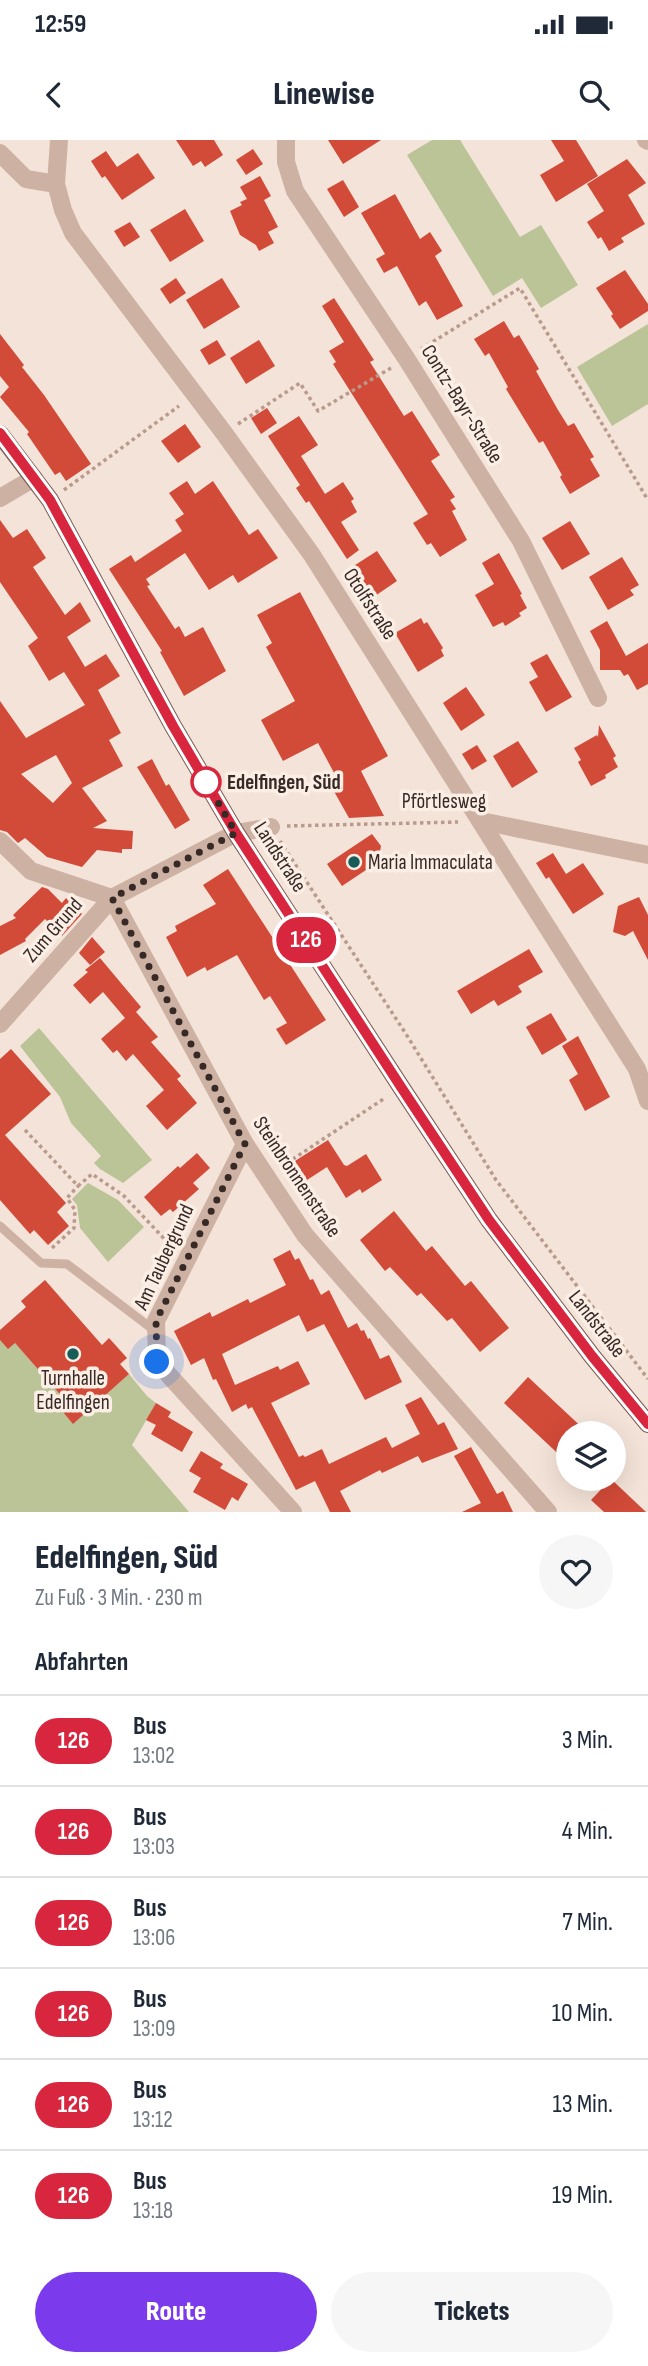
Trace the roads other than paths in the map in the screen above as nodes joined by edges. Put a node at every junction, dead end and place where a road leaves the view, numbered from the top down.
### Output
1 (59, 140) edge
2 (286, 140) edge
3 (0, 153) edge
4 (56, 184) junction
5 (0, 433) edge
6 (34, 478) junction
7 (0, 498) edge
8 (598, 698) dead end
9 (481, 821) junction
10 (271, 827) road end
11 (236, 833) junction
12 (0, 841) edge
13 (648, 855) edge
14 (112, 898) junction
15 (0, 1024) edge
16 (648, 1101) edge
17 (245, 1144) junction
18 (0, 1226) edge
19 (156, 1332) junction
20 (648, 1424) edge
21 (293, 1512) edge
22 (548, 1512) edge

1 - 4 street, Otolfstraße
2 - 8 street, Contz-Bayr-Straße
3 - 4 street
4 - 9 street, Otolfstraße
5 - 6 main road, Landstraße
6 - 7 street
6 - 11 main road, Landstraße
9 - 13 street, Pförtlesweg
9 - 16 street, Otolfstraße
10 - 11 street
11 - 14 street
11 - 20 main road, Landstraße
12 - 14 street
14 - 15 street, Zum Grund
14 - 17 street, Steinbronnenstraße
17 - 19 street, Am Taubergrund
17 - 22 street, Steinbronnenstraße
18 - 19 lane
19 - 21 street, Am Taubergrund

